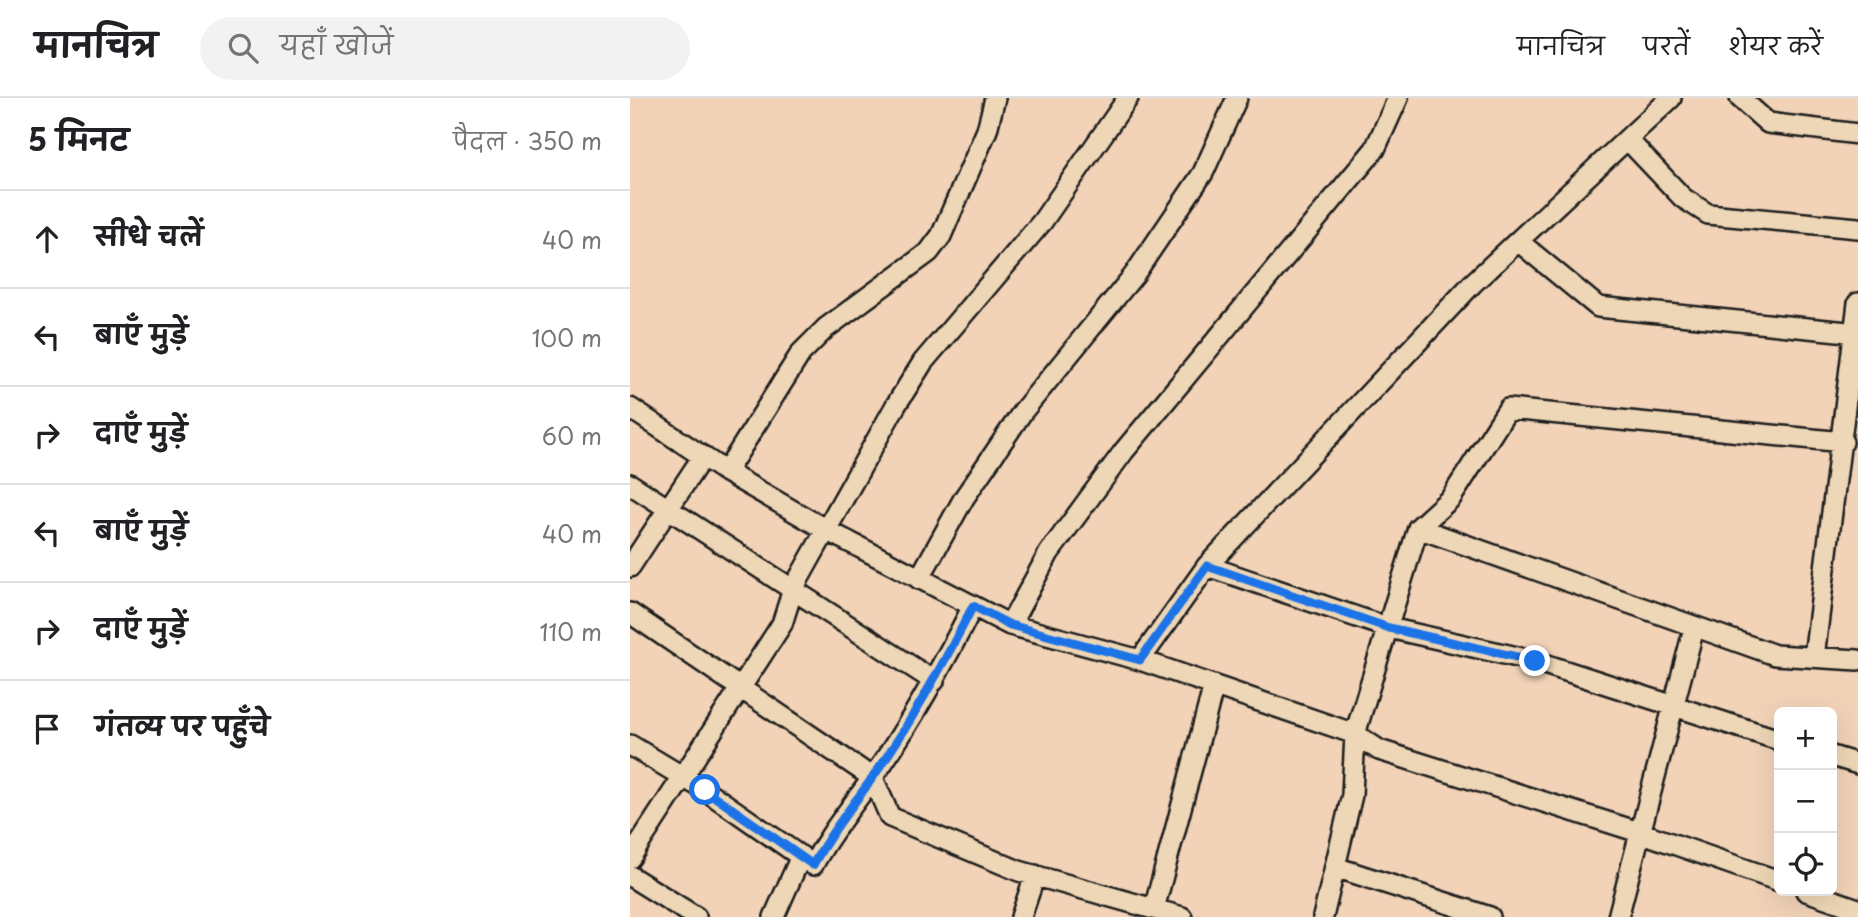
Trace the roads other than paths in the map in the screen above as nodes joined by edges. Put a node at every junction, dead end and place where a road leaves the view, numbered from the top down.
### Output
1 (995, 98) edge
2 (1128, 98) edge
3 (1237, 98) edge
4 (1398, 98) edge
5 (1671, 98) edge
6 (1740, 98) edge
7 (1858, 134) edge
8 (1627, 139) junction
9 (1858, 228) edge
10 (1518, 241) junction
11 (1858, 303) edge
12 (1856, 333) edge
13 (630, 408) edge
14 (1843, 442) junction
15 (703, 456) junction
16 (726, 471) junction
17 (630, 484) edge
18 (669, 508) junction
19 (1418, 528) junction
20 (828, 531) junction
21 (1207, 566) junction
22 (630, 567) edge
23 (919, 579) junction
24 (793, 589) junction
25 (973, 606) junction
26 (630, 613) edge
27 (1010, 625) junction
28 (1389, 628) junction
29 (1694, 628) junction
30 (1814, 657) junction
31 (1140, 660) junction
32 (1858, 660) edge
33 (934, 681) junction
34 (1214, 685) junction
35 (740, 687) junction
36 (1671, 706) junction
37 (1355, 734) junction
38 (1774, 738) edge
39 (630, 745) edge
40 (1837, 758) edge
41 (1858, 764) edge
42 (681, 776) junction
43 (873, 778) junction
44 (1642, 833) junction
45 (801, 856) junction
46 (630, 858) edge
47 (1335, 867) junction
48 (1035, 875) junction
49 (630, 876) edge
50 (1774, 879) edge
51 (1820, 896) edge
52 (1154, 909) junction
53 (1858, 909) edge
54 (696, 917) edge
55 (774, 917) edge
56 (1021, 917) edge
57 (1182, 917) edge
58 (1323, 917) edge
59 (1490, 917) edge
60 (1618, 917) edge

1 - 16 street
2 - 20 street
3 - 23 street
4 - 27 street
5 - 8 street
6 - 7 street
8 - 9 street
8 - 10 street
10 - 12 street
10 - 21 street
11 - 12 street
12 - 14 street
13 - 15 street
14 - 19 street
14 - 30 street
15 - 16 street
15 - 18 street
16 - 20 street
17 - 18 street
18 - 22 street
18 - 24 street
19 - 28 street
19 - 29 street
20 - 23 street
20 - 24 street
21 - 28 street
21 - 31 street
23 - 25 street
24 - 33 street
24 - 35 street
25 - 27 street
25 - 33 street
26 - 35 street
27 - 31 street
28 - 36 street
28 - 37 street
29 - 30 street
29 - 36 street
30 - 32 street
31 - 34 street
33 - 43 street
34 - 37 street
34 - 52 street
35 - 42 street
35 - 43 street
36 - 38 street
36 - 44 street
37 - 44 street
37 - 47 street
39 - 42 street
40 - 41 street
42 - 45 street
42 - 46 street
43 - 45 street
43 - 48 street
44 - 50 street
44 - 60 street
45 - 55 street
47 - 58 street
47 - 59 street
48 - 52 street
48 - 56 street
49 - 54 street
51 - 53 street
52 - 57 street

